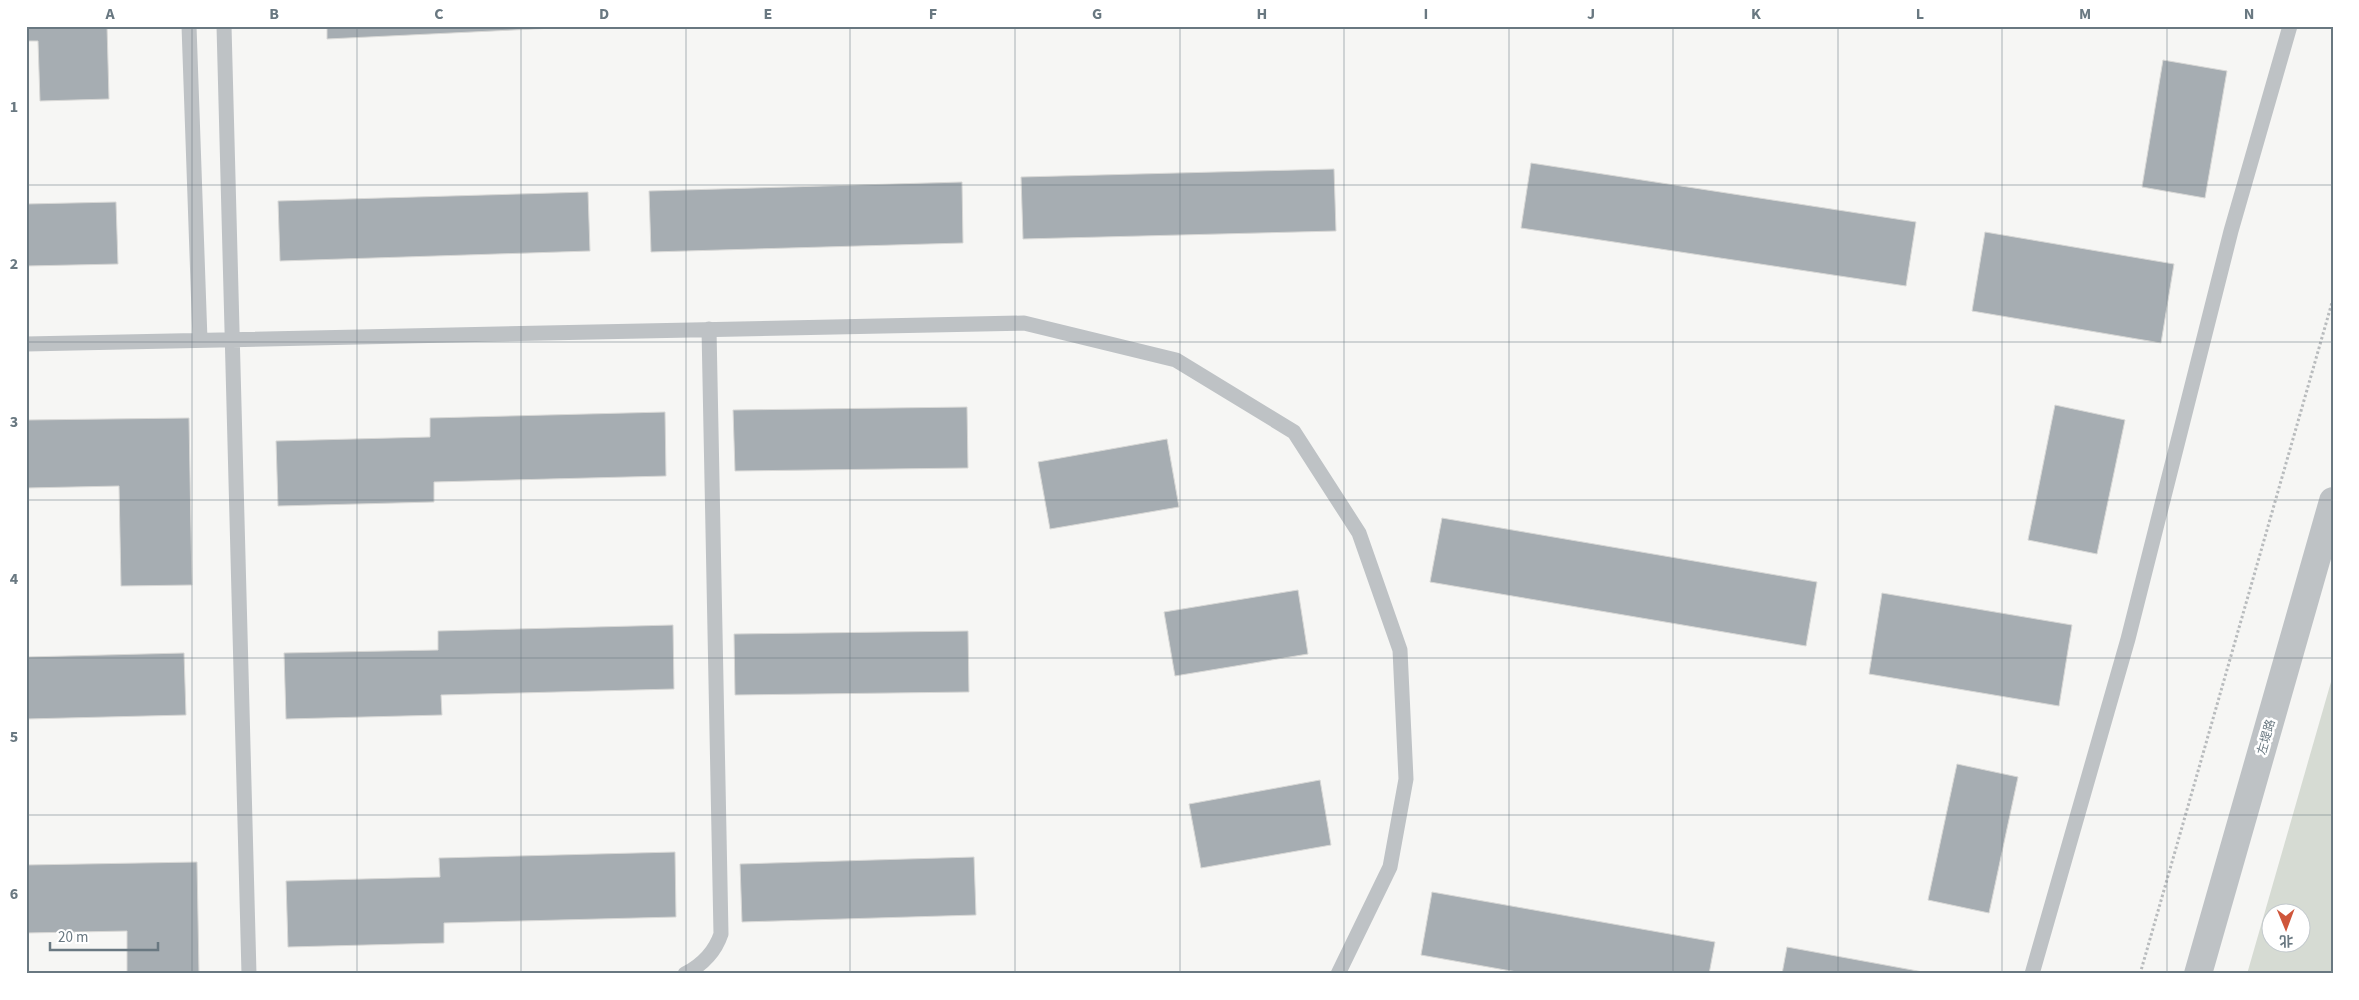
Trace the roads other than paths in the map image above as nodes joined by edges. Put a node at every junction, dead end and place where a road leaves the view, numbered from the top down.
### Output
1 (189, 26) edge
2 (224, 26) edge
3 (2290, 26) edge
4 (709, 329) junction
5 (233, 339) junction
6 (200, 340) junction
7 (26, 344) edge
8 (2333, 501) edge
9 (249, 974) edge
10 (685, 974) edge
11 (1338, 974) edge
12 (2032, 974) edge
13 (2198, 974) edge

1 - 6 lane
2 - 5 lane
3 - 12 lane
4 - 5 lane
4 - 10 lane
4 - 11 lane
5 - 6 lane
5 - 9 lane
6 - 7 lane
8 - 13 street, 左堤路

